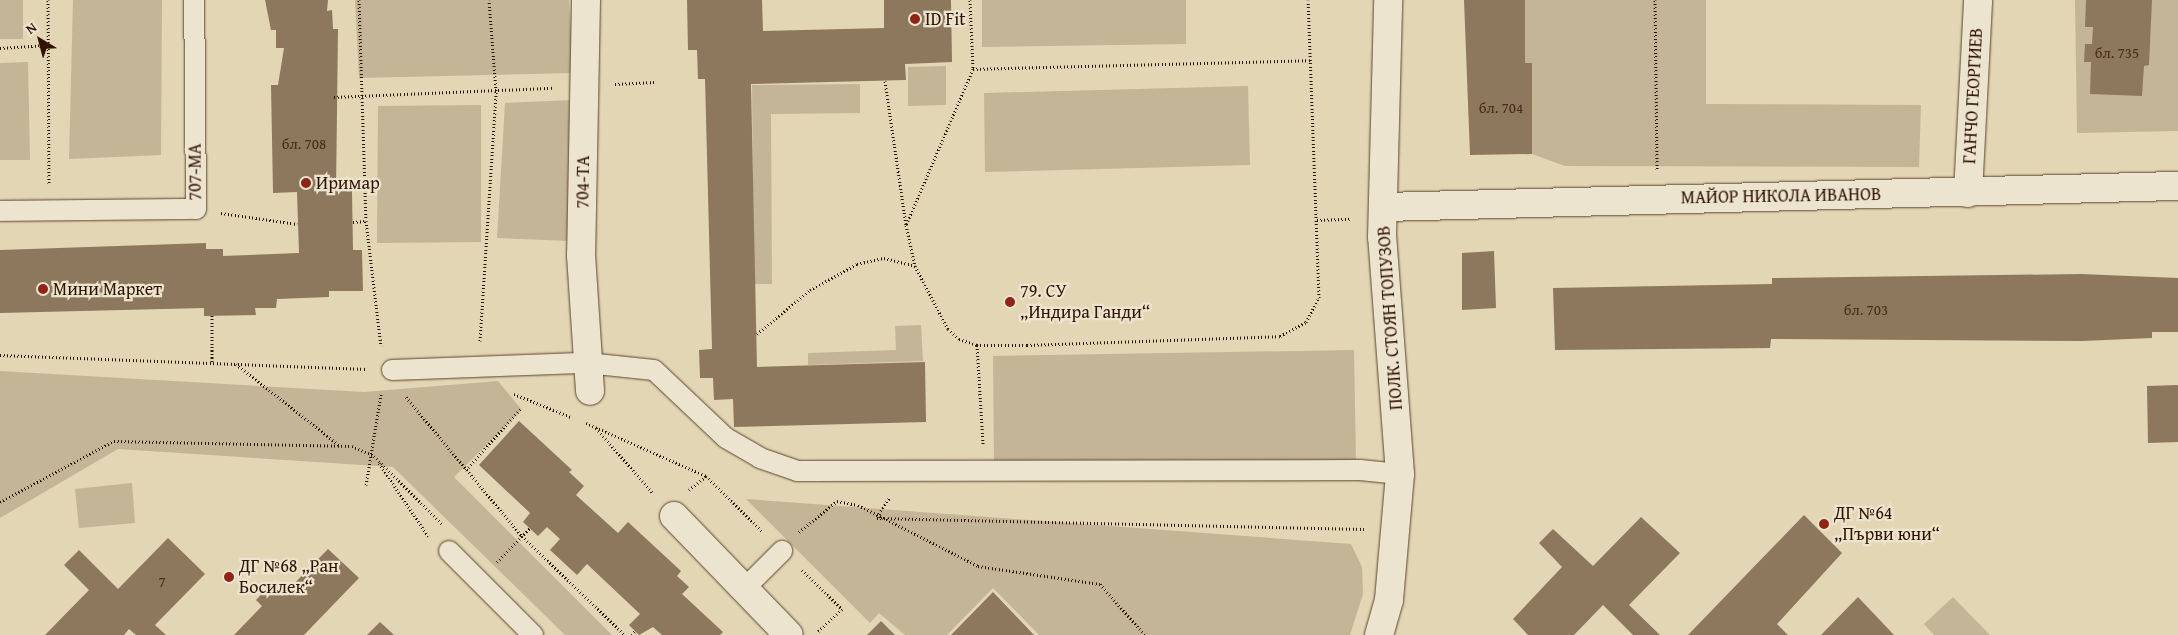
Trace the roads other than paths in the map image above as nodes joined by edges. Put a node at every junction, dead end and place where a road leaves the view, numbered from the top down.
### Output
1 (194, 0) edge
2 (586, 0) edge
3 (1388, 0) edge
4 (1978, 0) edge
5 (2178, 186) edge
6 (1968, 193) junction
7 (1384, 207) junction
8 (0, 211) edge
9 (587, 364) junction
10 (388, 370) road end
11 (590, 391) road end
12 (1400, 474) junction
13 (674, 516) road end
14 (440, 547) road end
15 (782, 550) road end
16 (744, 589) junction
17 (533, 635) edge
18 (788, 635) edge
19 (1379, 635) edge

1 - 8 lane, 707-МА
2 - 9 street, 704-ТА
3 - 7 street, ПОЛК. СТОЯН ТОПУЗОВ
4 - 6 street, ГАНЧО ГЕОРГИЕВ
5 - 6 street, МАЙОР НИКОЛА ИВАНОВ
6 - 7 street, МАЙОР НИКОЛА ИВАНОВ
7 - 12 street, ПОЛК. СТОЯН ТОПУЗОВ
9 - 10 lane
9 - 11 street, 704-ТА
9 - 12 lane
12 - 19 street, ПОЛК. СТОЯН ТОПУЗОВ
13 - 16 street
14 - 17 lane
15 - 16 lane
16 - 18 street

